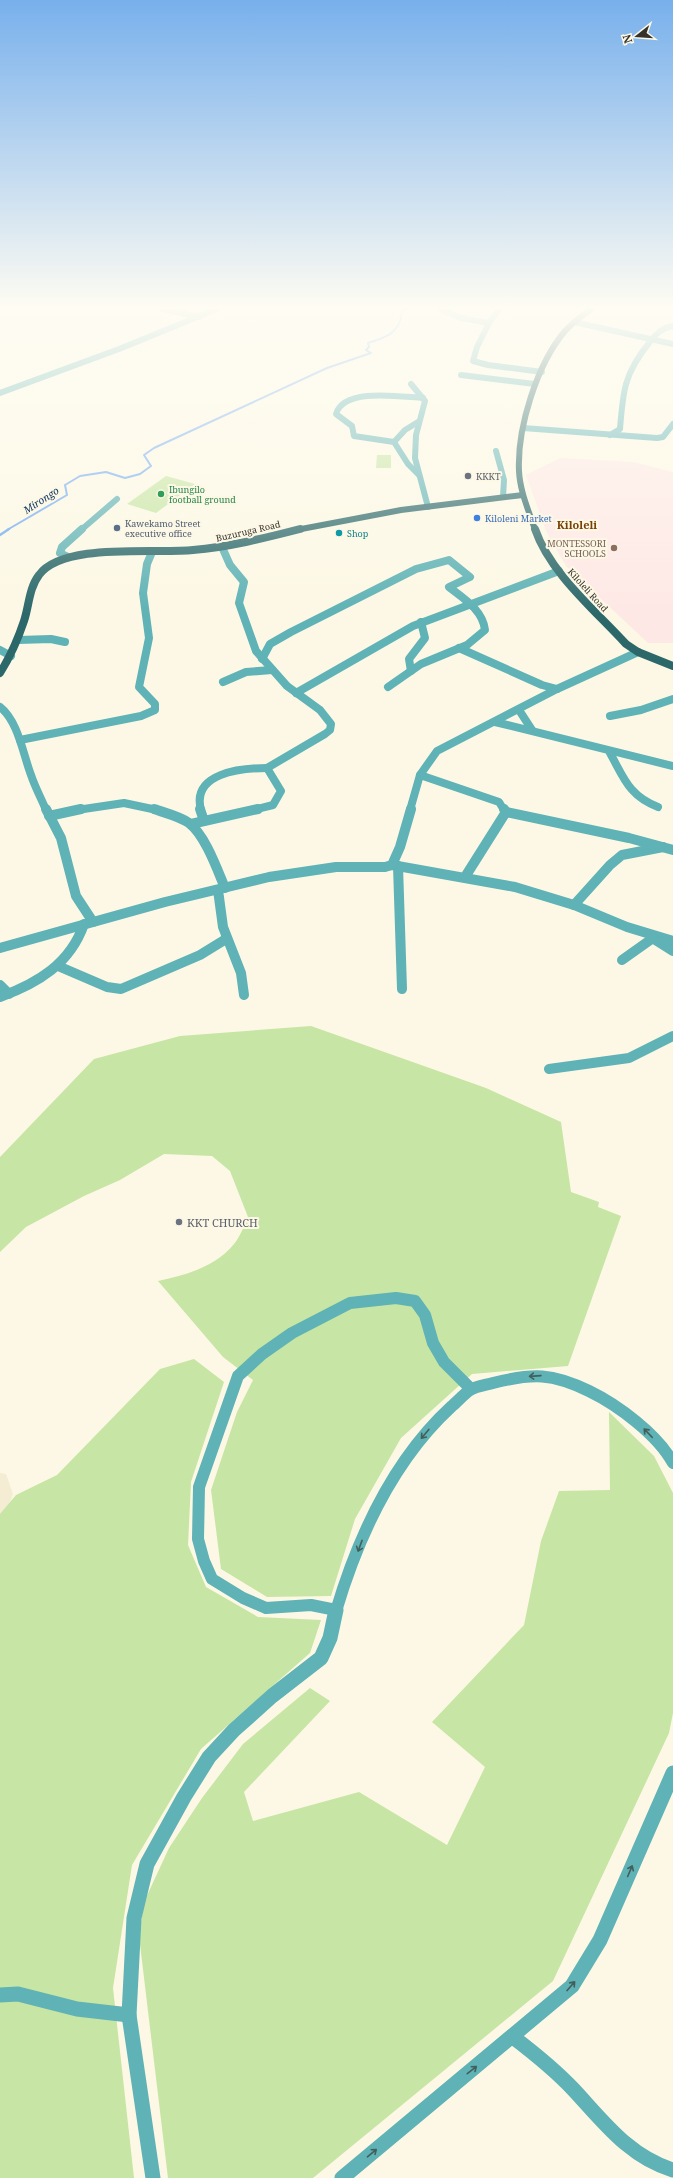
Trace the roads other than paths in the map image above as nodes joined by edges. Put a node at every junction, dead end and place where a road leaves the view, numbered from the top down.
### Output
1 (337, 411) edge
2 (422, 411) edge
3 (528, 411) edge
4 (622, 411) edge
5 (418, 422) junction
6 (673, 424) edge
7 (523, 428) junction
8 (610, 435) junction
9 (394, 442) junction
10 (496, 451) dead end
11 (419, 475) junction
12 (523, 495) junction
13 (504, 497) junction
14 (117, 499) dead end
15 (428, 507) junction
16 (222, 548) junction
17 (152, 552) junction
18 (68, 557) junction
19 (559, 571) junction
20 (472, 605) junction
21 (421, 622) junction
22 (18, 640) junction
23 (65, 642) dead end
24 (459, 648) junction
25 (0, 650) edge
26 (638, 652) junction
27 (11, 656) junction
28 (262, 659) junction
29 (673, 666) edge
30 (272, 670) junction
31 (411, 671) junction
32 (0, 673) edge
33 (223, 682) dead end
34 (388, 687) dead end
35 (557, 689) junction
36 (296, 694) junction
37 (673, 699) edge
38 (0, 707) edge
39 (519, 710) junction
40 (610, 716) dead end
41 (495, 722) junction
42 (532, 730) junction
43 (20, 740) junction
44 (610, 753) junction
45 (673, 766) edge
46 (267, 768) junction
47 (420, 775) junction
48 (658, 807) dead end
49 (506, 812) junction
50 (49, 816) junction
51 (204, 821) junction
52 (191, 824) junction
53 (669, 849) edge
54 (395, 865) junction
55 (465, 877) junction
56 (222, 889) junction
57 (574, 905) junction
58 (89, 923) junction
59 (641, 931) junction
60 (653, 938) junction
61 (226, 939) junction
62 (673, 941) edge
63 (0, 948) edge
64 (673, 951) edge
65 (622, 960) dead end
66 (58, 966) junction
67 (0, 985) edge
68 (402, 989) dead end
69 (244, 995) dead end
70 (4, 996) edge
71 (673, 1036) edge
72 (549, 1069) dead end
73 (471, 1389) junction
74 (673, 1463) edge
75 (336, 1610) junction
76 (673, 1773) edge
77 (0, 1995) edge
78 (129, 2015) junction
79 (513, 2037) junction
80 (673, 2170) edge
81 (153, 2178) edge
82 (342, 2178) edge

1 - 9 street
2 - 5 street
3 - 7 main road, Kiloleli Road
4 - 8 street
5 - 9 street
5 - 11 street
6 - 8 street
7 - 8 street
7 - 12 main road, Kiloleli Road
9 - 11 street
10 - 13 street
11 - 15 street
12 - 13 main road, Buzuruga Road
12 - 19 main road, Kiloleli Road
13 - 15 main road, Buzuruga Road
14 - 18 street
15 - 16 main road, Buzuruga Road
16 - 17 main road, Buzuruga Road
16 - 28 street
17 - 18 main road, Buzuruga Road
17 - 43 street
18 - 22 main road, Buzuruga Road
19 - 20 street
19 - 26 main road, Kiloleli Road
20 - 21 street
20 - 24 street
20 - 28 street
21 - 31 street
21 - 36 street
22 - 23 street
22 - 27 main road, Buzuruga Road
24 - 31 street
24 - 35 street
25 - 27 street
26 - 29 main road, Kiloleli Road
26 - 35 street
27 - 32 main road, Buzuruga Road
28 - 30 street
30 - 33 street
30 - 36 street
31 - 34 street
35 - 39 street
36 - 46 street
37 - 40 street
38 - 43 street
39 - 41 street
39 - 42 street
41 - 42 street
41 - 47 street
42 - 44 street
43 - 50 street
44 - 45 street
44 - 48 street
46 - 51 street
46 - 51 street
47 - 49 street
47 - 54 street
49 - 53 street
49 - 55 street
50 - 52 street
50 - 58 street
51 - 52 street
52 - 56 street
53 - 57 street
54 - 55 street
54 - 56 street
54 - 68 street
55 - 57 street
56 - 58 street
56 - 61 street
57 - 59 street
58 - 63 street
58 - 66 street
59 - 60 street
59 - 62 street
60 - 64 street
60 - 65 street
61 - 66 street
61 - 69 street
66 - 70 street
67 - 70 street
71 - 72 street
74 -> 73 street
73 -> 75 street
73 - 75 street
75 - 78 street
79 -> 76 street
77 - 78 street
78 - 81 street
79 - 80 street
82 -> 79 street

